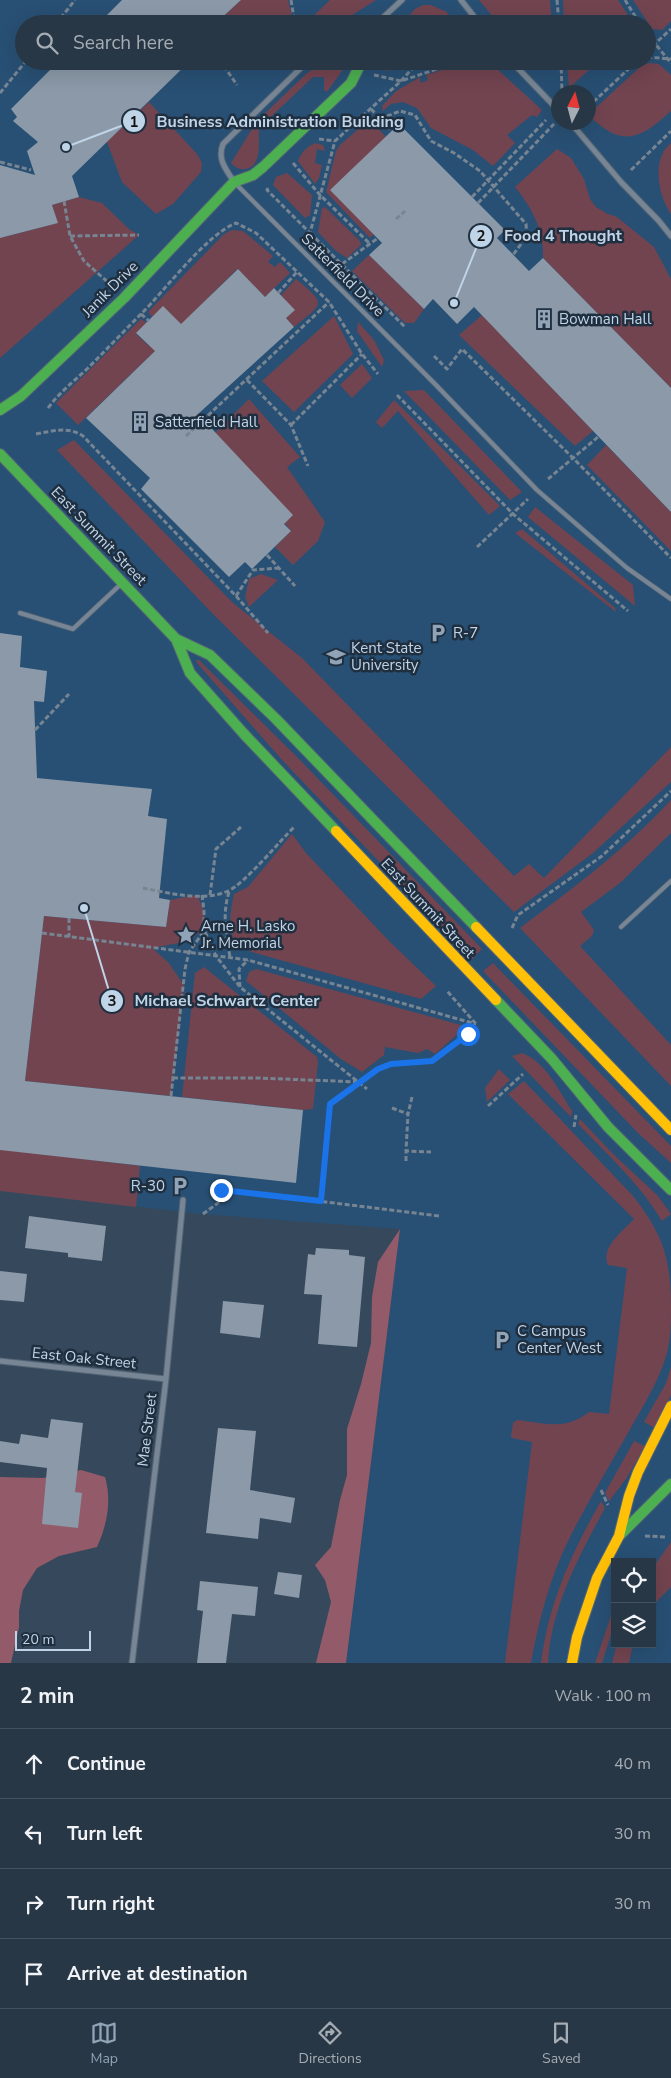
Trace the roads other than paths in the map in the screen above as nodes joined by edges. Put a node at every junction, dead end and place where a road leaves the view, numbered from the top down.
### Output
1 (402, 0) edge
2 (461, 0) edge
3 (386, 15) edge
4 (473, 15) edge
5 (299, 70) edge
6 (358, 70) edge
7 (520, 70) edge
8 (551, 102) edge
9 (577, 130) edge
10 (234, 182) junction
11 (671, 236) edge
12 (0, 410) edge
13 (0, 454) edge
14 (122, 582) junction
15 (671, 599) edge
16 (20, 613) dead end
17 (176, 639) junction
18 (671, 881) edge
19 (621, 928) dead end
20 (671, 1130) edge
21 (671, 1190) edge
22 (183, 1200) dead end
23 (0, 1361) edge
24 (166, 1379) junction
25 (671, 1406) edge
26 (671, 1484) edge
27 (619, 1536) junction
28 (132, 1663) edge
29 (572, 1663) edge

1 - 3 street
2 - 4 street
5 - 10 street
6 - 10 main road, Janik Drive
7 - 8 street
9 - 11 street
10 - 12 main road, Janik Drive
10 - 15 lane, Satterfield Drive
13 - 14 main road, East Summit Street
14 - 16 lane
14 - 17 main road, East Summit Street
17 - 20 main road, East Summit Street
17 - 21 main road, East Summit Street
18 - 19 lane
22 - 24 street, Mae Street
23 - 24 street, East Oak Street
24 - 28 street, Mae Street
25 - 27 main road
26 - 27 main road
27 - 29 main road

